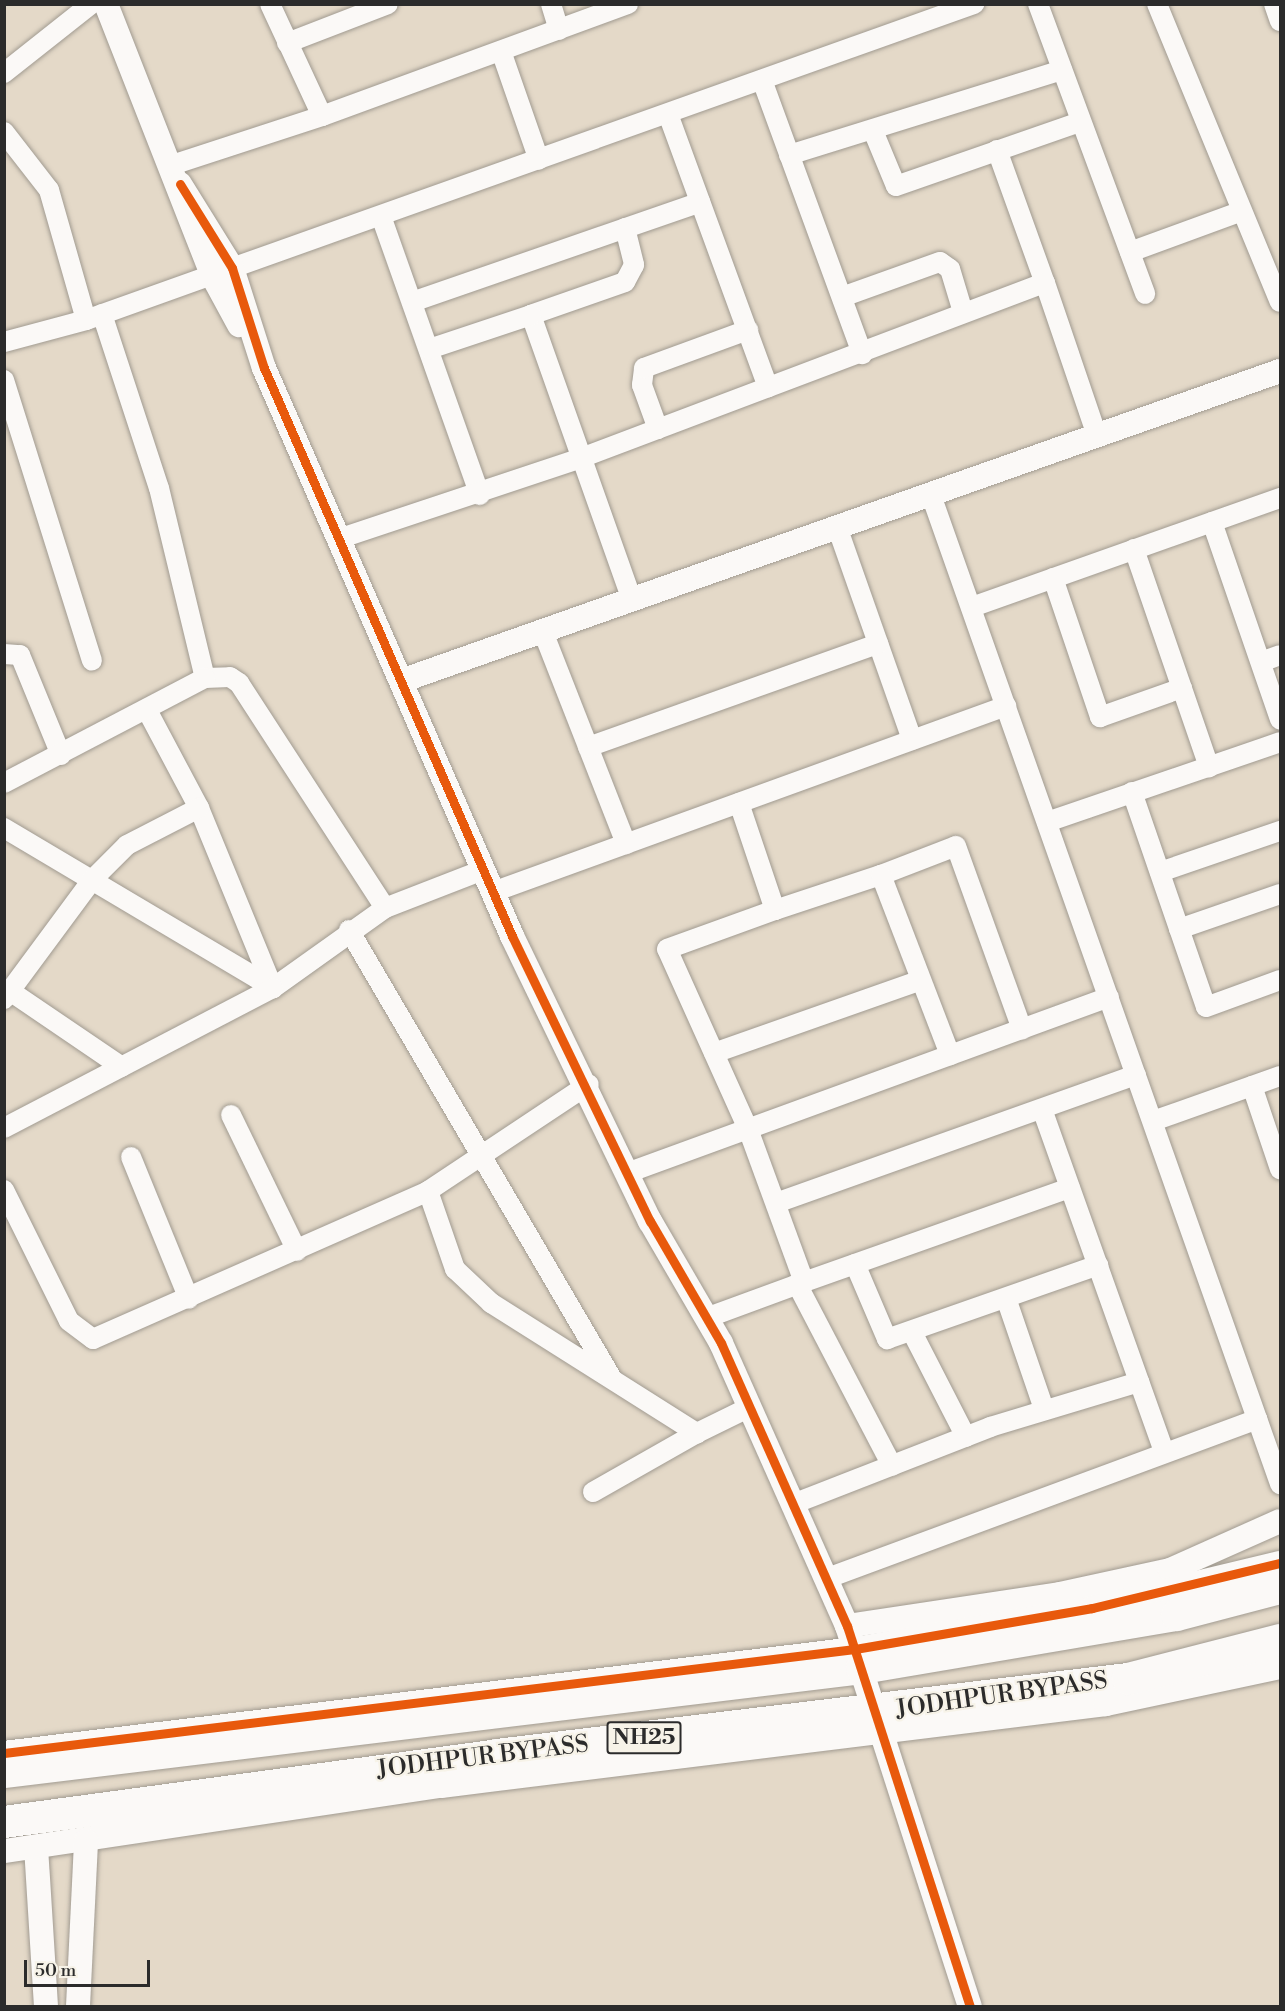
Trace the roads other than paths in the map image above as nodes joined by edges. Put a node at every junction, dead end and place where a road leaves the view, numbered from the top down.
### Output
1 (91, 4) edge
2 (106, 4) edge
3 (270, 4) edge
4 (388, 4) edge
5 (551, 4) edge
6 (628, 4) edge
7 (974, 4) edge
8 (1038, 4) edge
9 (1157, 4) edge
10 (1274, 4) edge
11 (356, 10) edge
12 (936, 11) edge
13 (1281, 21) edge
14 (559, 30) junction
15 (287, 43) junction
16 (501, 51) junction
17 (1062, 70) junction
18 (4, 73) edge
19 (762, 80) junction
20 (668, 114) junction
21 (322, 116) junction
22 (1080, 122) junction
23 (4, 132) edge
24 (874, 133) junction
25 (997, 150) junction
26 (789, 155) junction
27 (539, 160) junction
28 (176, 174) junction
29 (700, 202) junction
30 (1242, 211) junction
31 (381, 216) junction
32 (625, 228) junction
33 (1130, 252) junction
34 (222, 271) junction
35 (1045, 283) junction
36 (1146, 294) dead end
37 (842, 297) junction
38 (412, 302) junction
39 (1281, 302) edge
40 (963, 312) junction
41 (531, 315) junction
42 (94, 317) junction
43 (748, 330) junction
44 (4, 342) edge
45 (429, 349) junction
46 (862, 354) junction
47 (1281, 371) edge
48 (4, 380) edge
49 (1281, 382) edge
50 (768, 387) junction
51 (658, 429) junction
52 (1097, 436) junction
53 (582, 458) junction
54 (480, 495) junction
55 (1281, 498) edge
56 (933, 500) junction
57 (1212, 522) junction
58 (841, 538) junction
59 (338, 539) junction
60 (1134, 549) junction
61 (1053, 578) junction
62 (632, 600) junction
63 (972, 607) junction
64 (547, 642) junction
65 (878, 644) junction
66 (4, 654) edge
67 (1281, 655) edge
68 (92, 661) dead end
69 (1261, 662) junction
70 (205, 678) junction
71 (403, 686) junction
72 (1182, 688) junction
73 (1006, 706) junction
74 (148, 712) junction
75 (1281, 720) edge
76 (912, 740) junction
77 (1281, 742) edge
78 (588, 747) junction
79 (61, 755) junction
80 (1209, 767) junction
81 (4, 783) edge
82 (1132, 792) junction
83 (739, 803) junction
84 (200, 808) junction
85 (1047, 822) junction
86 (4, 828) edge
87 (1281, 831) edge
88 (626, 844) junction
89 (483, 870) junction
90 (1160, 872) junction
91 (881, 875) junction
92 (92, 880) junction
93 (493, 892) junction
94 (1281, 894) edge
95 (385, 908) junction
96 (775, 910) junction
97 (1179, 929) junction
98 (348, 930) junction
99 (921, 980) junction
100 (1281, 980) edge
101 (273, 988) junction
102 (7, 995) edge
103 (1109, 997) junction
104 (1022, 1029) junction
105 (714, 1053) junction
106 (950, 1055) junction
107 (122, 1067) junction
108 (1136, 1075) junction
109 (1281, 1076) edge
110 (589, 1084) junction
111 (1252, 1086) junction
112 (1042, 1109) junction
113 (231, 1115) dead end
114 (1153, 1121) junction
115 (4, 1128) edge
116 (748, 1129) junction
117 (483, 1154) junction
118 (131, 1157) dead end
119 (1281, 1169) edge
120 (627, 1173) junction
121 (1070, 1188) junction
122 (4, 1190) edge
123 (428, 1191) junction
124 (776, 1203) junction
125 (297, 1251) junction
126 (855, 1264) junction
127 (1098, 1265) junction
128 (801, 1283) junction
129 (1006, 1298) junction
130 (189, 1299) junction
131 (706, 1318) junction
132 (912, 1332) junction
133 (611, 1377) junction
134 (1139, 1382) junction
135 (750, 1407) junction
136 (1044, 1409) junction
137 (1257, 1419) junction
138 (697, 1433) junction
139 (966, 1437) junction
140 (1164, 1451) junction
141 (892, 1466) junction
142 (1281, 1484) edge
143 (592, 1492) dead end
144 (792, 1504) junction
145 (1281, 1521) edge
146 (1281, 1563) edge
147 (825, 1579) junction
148 (1281, 1588) edge
149 (848, 1626) junction
150 (1281, 1640) edge
151 (858, 1658) junction
152 (1281, 1667) edge
153 (880, 1722) junction
154 (4, 1753) edge
155 (4, 1772) edge
156 (4, 1822) edge
157 (86, 1841) junction
158 (36, 1847) junction
159 (4, 1851) edge
160 (46, 2007) edge
161 (78, 2007) edge
162 (970, 2007) edge

1 - 18 street
2 - 28 street
3 - 15 street
4 - 11 street
5 - 14 street
6 - 14 street
7 - 12 street
8 - 17 street
9 - 30 street
10 - 13 street
11 - 15 street
12 - 19 street
14 - 16 street
15 - 21 street
16 - 21 street
16 - 27 street
17 - 22 street
17 - 24 street
19 - 20 street
19 - 26 street
20 - 27 street
20 - 29 street
21 - 28 street
22 - 25 street
22 - 33 street
23 - 42 street
24 - 25 street
24 - 26 street
25 - 35 street
26 - 37 street
27 - 31 street
28 - 34 street
29 - 32 street
29 - 43 street
30 - 33 street
30 - 39 street
31 - 34 street
31 - 38 street
32 - 38 street
32 - 41 street
33 - 36 street
34 - 42 street
34 - 59 street
35 - 40 street
35 - 52 street
37 - 40 street
37 - 46 street
38 - 45 street
40 - 46 street
41 - 45 street
41 - 53 street
42 - 44 street
42 - 70 street
43 - 50 street
43 - 51 street
45 - 54 street
46 - 50 street
47 - 52 street
48 - 68 street
49 - 56 street
50 - 51 street
51 - 53 street
52 - 56 street
53 - 54 street
53 - 62 street
54 - 59 street
55 - 57 street
56 - 58 street
56 - 62 street
56 - 63 street
57 - 60 street
57 - 69 street
58 - 64 street
58 - 65 street
59 - 71 street
60 - 61 street
60 - 72 street
61 - 63 street
61 - 72 street
62 - 71 street
63 - 73 street
64 - 71 street
64 - 78 street
65 - 76 street
65 - 78 street
66 - 79 street
67 - 69 street
69 - 75 street
70 - 74 street
70 - 95 street
71 - 89 street
72 - 80 street
73 - 76 street
73 - 85 street
74 - 79 street
74 - 84 street
76 - 83 street
77 - 80 street
78 - 88 street
79 - 81 street
80 - 82 street
82 - 85 street
82 - 90 street
83 - 88 street
83 - 96 street
84 - 92 street
84 - 101 street
85 - 103 street
86 - 92 street
87 - 90 street
88 - 93 street
89 - 93 street
89 - 95 street
90 - 97 street
91 - 96 street
91 - 99 street
91 - 104 street
92 - 101 street
92 - 102 street
93 - 110 street
94 - 97 street
95 - 98 street
96 - 105 street
97 - 100 street
98 - 101 street
98 - 117 street
99 - 105 street
99 - 106 street
101 - 107 street
102 - 107 street
103 - 104 street
103 - 108 street
104 - 106 street
105 - 116 street
106 - 116 street
107 - 115 street
108 - 112 street
108 - 114 street
109 - 111 street
110 - 117 street
110 - 120 street
111 - 114 street
111 - 119 street
112 - 121 street
112 - 124 street
113 - 125 street
114 - 137 street
116 - 120 street
116 - 124 street
117 - 123 street
117 - 133 street
118 - 130 street
120 - 131 street
121 - 126 street
121 - 127 street
122 - 130 street
123 - 125 street
123 - 133 street
124 - 128 street
125 - 130 street
126 - 128 street
126 - 132 street
127 - 129 street
127 - 134 street
128 - 131 street
128 - 141 street
129 - 132 street
129 - 136 street
131 - 135 street
132 - 139 street
133 - 138 street
134 - 136 street
134 - 140 street
135 - 138 street
135 - 144 street
136 - 139 street
137 - 140 street
137 - 142 street
138 - 143 street
139 - 141 street
140 - 147 street
141 - 144 street
144 - 147 street
145 - 149 street
146 - 151 street
147 - 149 street
148 - 151 highway
149 - 151 street
150 - 153 highway, JODHPUR BYPASS / NH25
151 - 153 street
151 - 154 street
151 - 155 highway
152 - 153 street
153 - 156 highway, JODHPUR BYPASS / NH25
153 - 157 street
153 - 162 street
157 - 158 street
157 - 161 street
158 - 159 street
158 - 160 street

